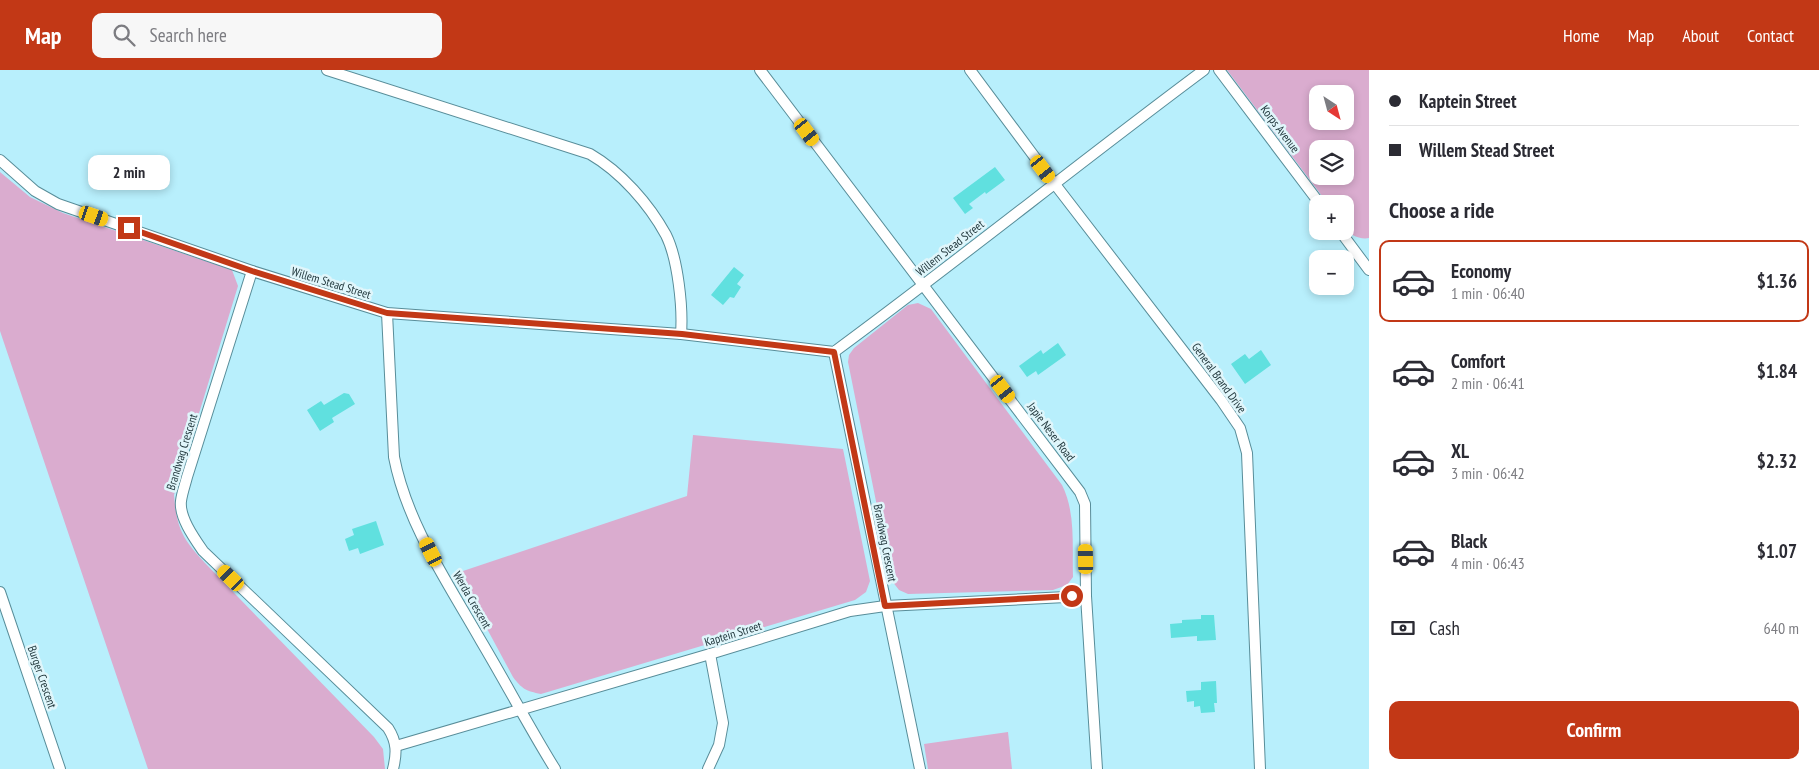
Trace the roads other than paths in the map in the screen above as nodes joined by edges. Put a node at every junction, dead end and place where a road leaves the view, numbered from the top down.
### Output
1 (327, 70) edge
2 (760, 70) edge
3 (970, 70) edge
4 (1204, 70) edge
5 (1220, 70) edge
6 (0, 160) edge
7 (1054, 183) junction
8 (1313, 195) edge
9 (1347, 240) edge
10 (1369, 251) edge
11 (1362, 260) junction
12 (1369, 270) edge
13 (252, 271) junction
14 (924, 286) junction
15 (387, 313) junction
16 (682, 334) junction
17 (834, 352) junction
18 (0, 592) edge
19 (1086, 596) junction
20 (885, 606) junction
21 (710, 654) junction
22 (521, 709) junction
23 (396, 746) junction
24 (60, 769) edge
25 (393, 769) edge
26 (555, 769) edge
27 (708, 769) edge
28 (920, 769) edge
29 (1096, 769) edge
30 (1260, 769) edge

1 - 16 street
2 - 14 street, Japie Neser Road
3 - 7 street, General Brand Drive
4 - 7 street, Willem Stead Street
5 - 8 street, Korps Avenue
6 - 13 street, Willem Stead Street
7 - 14 street, Willem Stead Street
7 - 30 street, General Brand Drive
9 - 11 street
10 - 11 street
11 - 12 street
13 - 15 street, Willem Stead Street
13 - 23 street, Brandwag Crescent
14 - 17 street, Willem Stead Street
14 - 19 street, Japie Neser Road
15 - 16 street, Willem Stead Street
15 - 22 street, Werda Crescent
16 - 17 street, Willem Stead Street
17 - 20 street, Brandwag Crescent
18 - 24 street, Burger Crescent
19 - 20 street, Kaptein Street
19 - 29 street, Japie Neser Road
20 - 21 street, Kaptein Street
20 - 28 street, Brandwag Crescent
21 - 22 street, Kaptein Street
21 - 27 street
22 - 23 street, Kaptein Street
22 - 26 street, Werda Crescent
23 - 25 street

